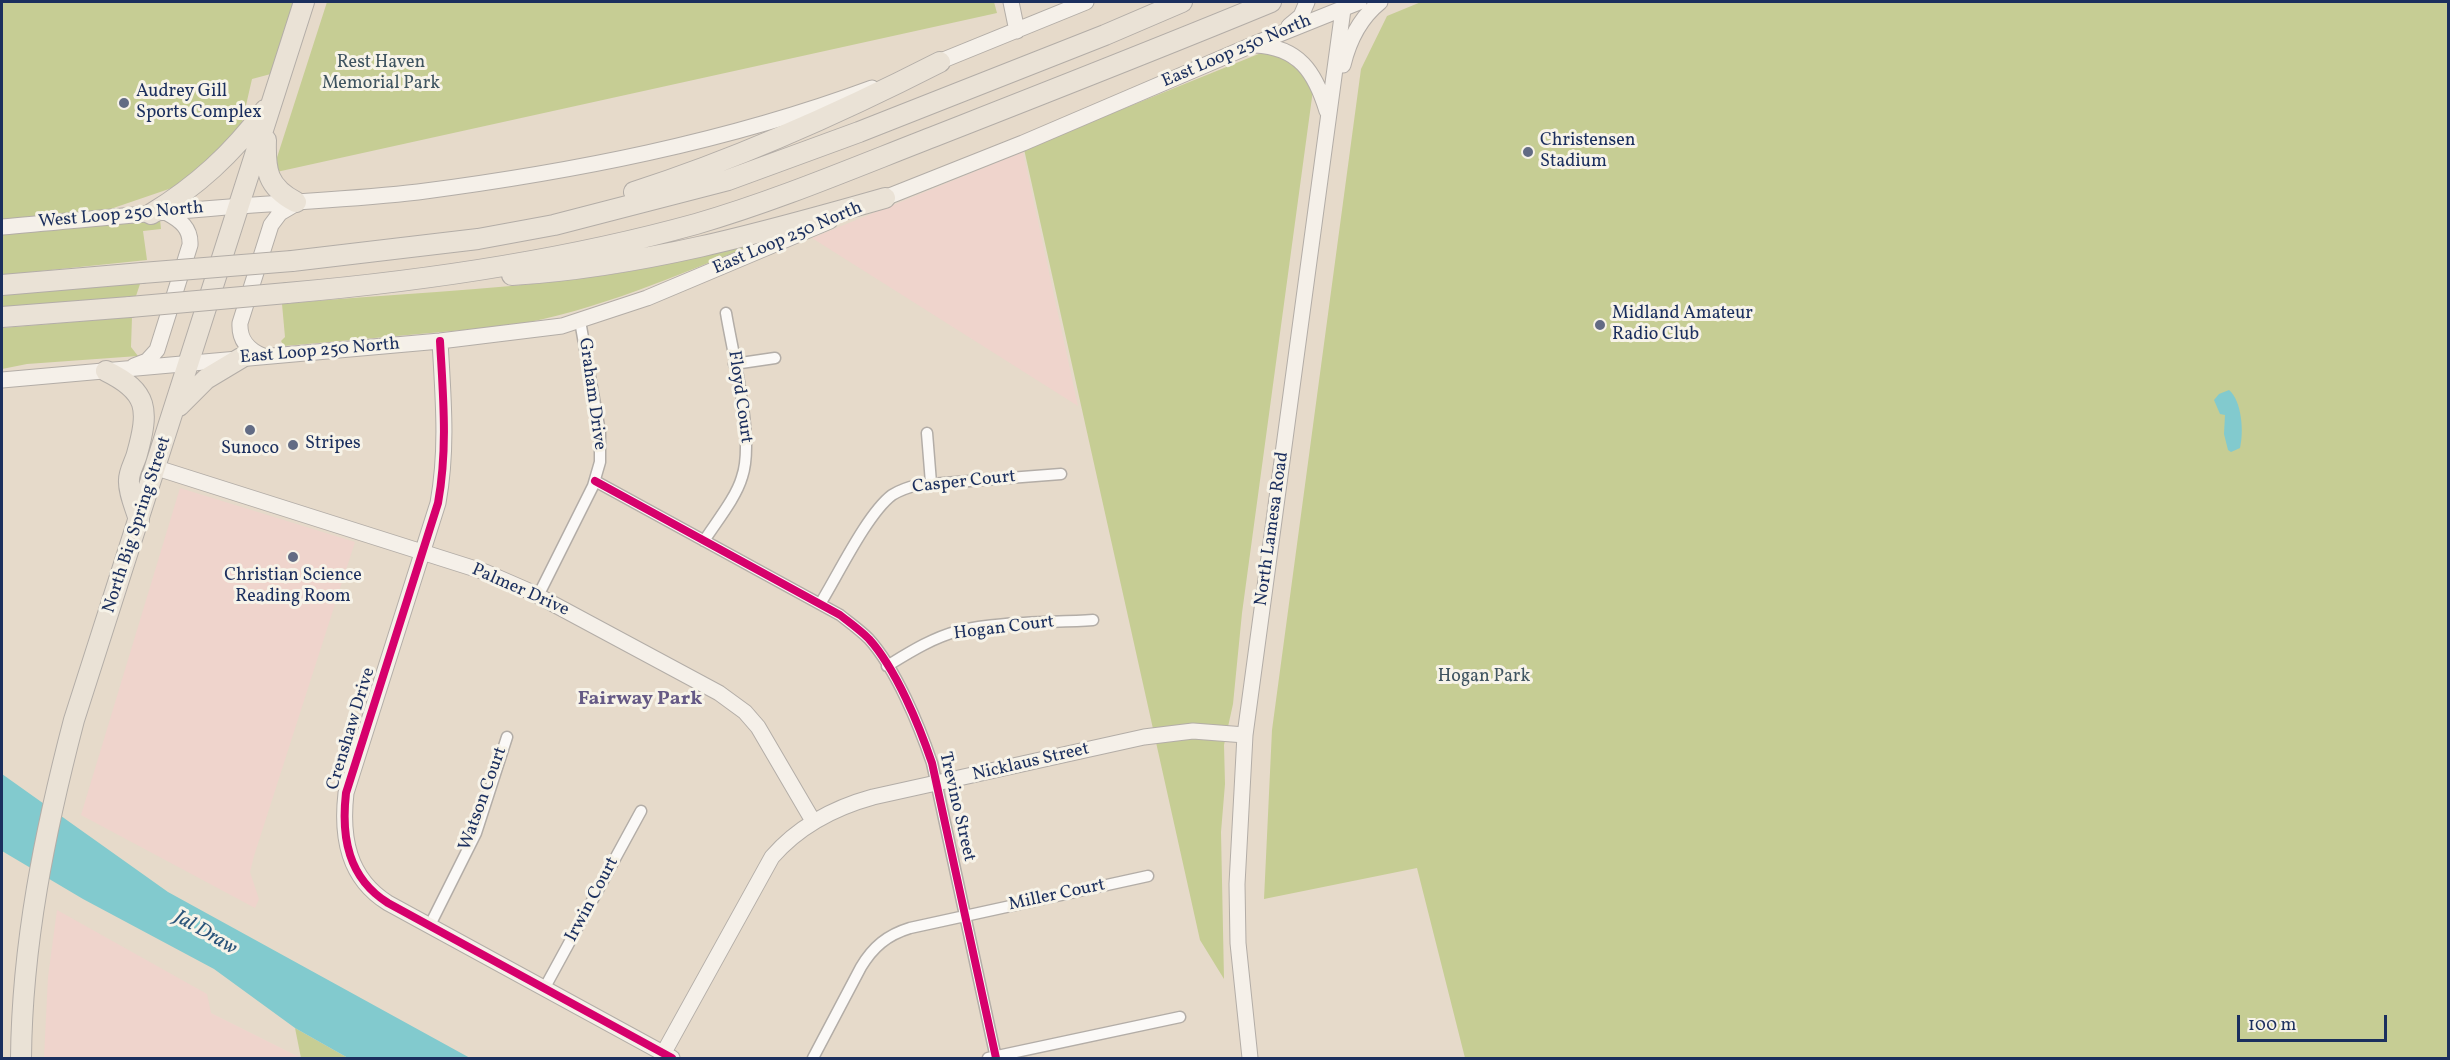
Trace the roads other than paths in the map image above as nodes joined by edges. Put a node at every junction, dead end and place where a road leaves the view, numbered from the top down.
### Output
1 (304, 2) edge
2 (1011, 2) edge
3 (1086, 2) edge
4 (1182, 2) edge
5 (1307, 2) edge
6 (1359, 2) edge
7 (1380, 2) edge
8 (1268, 3) edge
9 (1344, 5) edge
10 (1017, 31) junction
11 (1252, 45) junction
12 (940, 62) junction
13 (273, 99) junction
14 (1329, 117) junction
15 (266, 122) junction
16 (885, 198) junction
17 (299, 202) junction
18 (240, 206) junction
19 (159, 213) junction
20 (2, 227) edge
21 (401, 249) junction
22 (384, 284) junction
23 (2, 285) edge
24 (726, 313) dead end
25 (2, 317) edge
26 (580, 321) junction
27 (440, 341) junction
28 (263, 356) junction
29 (241, 358) junction
30 (775, 358) dead end
31 (189, 363) junction
32 (734, 364) junction
33 (129, 369) junction
34 (106, 371) junction
35 (2, 380) edge
36 (173, 416) junction
37 (927, 433) dead end
38 (156, 468) junction
39 (1061, 474) dead end
40 (595, 481) junction
41 (931, 483) junction
42 (139, 521) junction
43 (704, 541) junction
44 (422, 552) junction
45 (538, 596) junction
46 (820, 604) junction
47 (1093, 620) dead end
48 (887, 666) junction
49 (1245, 735) junction
50 (507, 737) dead end
51 (937, 784) junction
52 (641, 811) dead end
53 (813, 821) junction
54 (1148, 876) dead end
55 (965, 916) junction
56 (430, 926) junction
57 (544, 989) junction
58 (1180, 1017) dead end
59 (668, 1056) edge
60 (993, 1058) edge
61 (21, 1059) edge
62 (813, 1059) edge
63 (1250, 1059) edge

1 - 13 highway, North Big Spring Street
2 - 10 main road
3 - 10 main road
4 - 21 highway
5 - 11 main road
6 - 9 main road, East Loop 250 North
7 - 14 main road
8 - 22 highway
9 - 11 main road, East Loop 250 North
9 - 14 main road, North Lamesa Road
10 - 12 main road
11 - 14 main road
11 - 16 main road, East Loop 250 North
12 - 17 main road
12 - 21 highway
13 - 15 highway, North Big Spring Street
13 - 19 highway
14 - 49 main road, North Lamesa Road
15 - 17 highway
15 - 18 highway, North Big Spring Street
16 - 22 highway
16 - 26 main road, East Loop 250 North
17 - 18 main road
17 - 28 main road
18 - 19 main road, West Loop 250 North
18 - 31 highway, North Big Spring Street
19 - 20 main road, West Loop 250 North
19 - 33 main road
21 - 23 highway, bridge
22 - 25 highway, bridge
24 - 32 street, Floyd Court
26 - 27 main road, East Loop 250 North
26 - 40 street, Graham Drive
27 - 28 main road, East Loop 250 North
27 - 44 main road, Crenshaw Drive
28 - 29 main road, East Loop 250 North
29 - 31 main road, East Loop 250 North
29 - 36 highway
30 - 32 street
31 - 33 main road
31 - 36 highway, North Big Spring Street
32 - 43 street, Floyd Court
33 - 34 main road
34 - 35 main road
34 - 42 highway
36 - 38 highway, North Big Spring Street
37 - 41 street
38 - 42 highway, North Big Spring Street
38 - 44 main road, Palmer Drive
39 - 41 street, Casper Court
40 - 43 street, Trevino Street
40 - 45 street, Graham Drive
41 - 46 street, Casper Court
42 - 61 highway, North Big Spring Street
43 - 46 street, Trevino Street
44 - 45 main road, Palmer Drive
44 - 56 main road, Crenshaw Drive
45 - 53 main road, Palmer Drive
46 - 48 street, Trevino Street
47 - 48 street, Hogan Court
48 - 51 street, Trevino Street
49 - 51 main road, Nicklaus Street
49 - 63 main road, North Lamesa Road
50 - 56 street, Watson Court
51 - 53 main road, Nicklaus Street
51 - 55 street, Trevino Street
52 - 57 street, Irwin Court
53 - 59 main road, Nicklaus Street
54 - 55 street, Miller Court
55 - 60 street, Trevino Street
55 - 62 street, Miller Court
56 - 57 main road, Crenshaw Drive
57 - 59 main road, Crenshaw Drive
58 - 60 street

